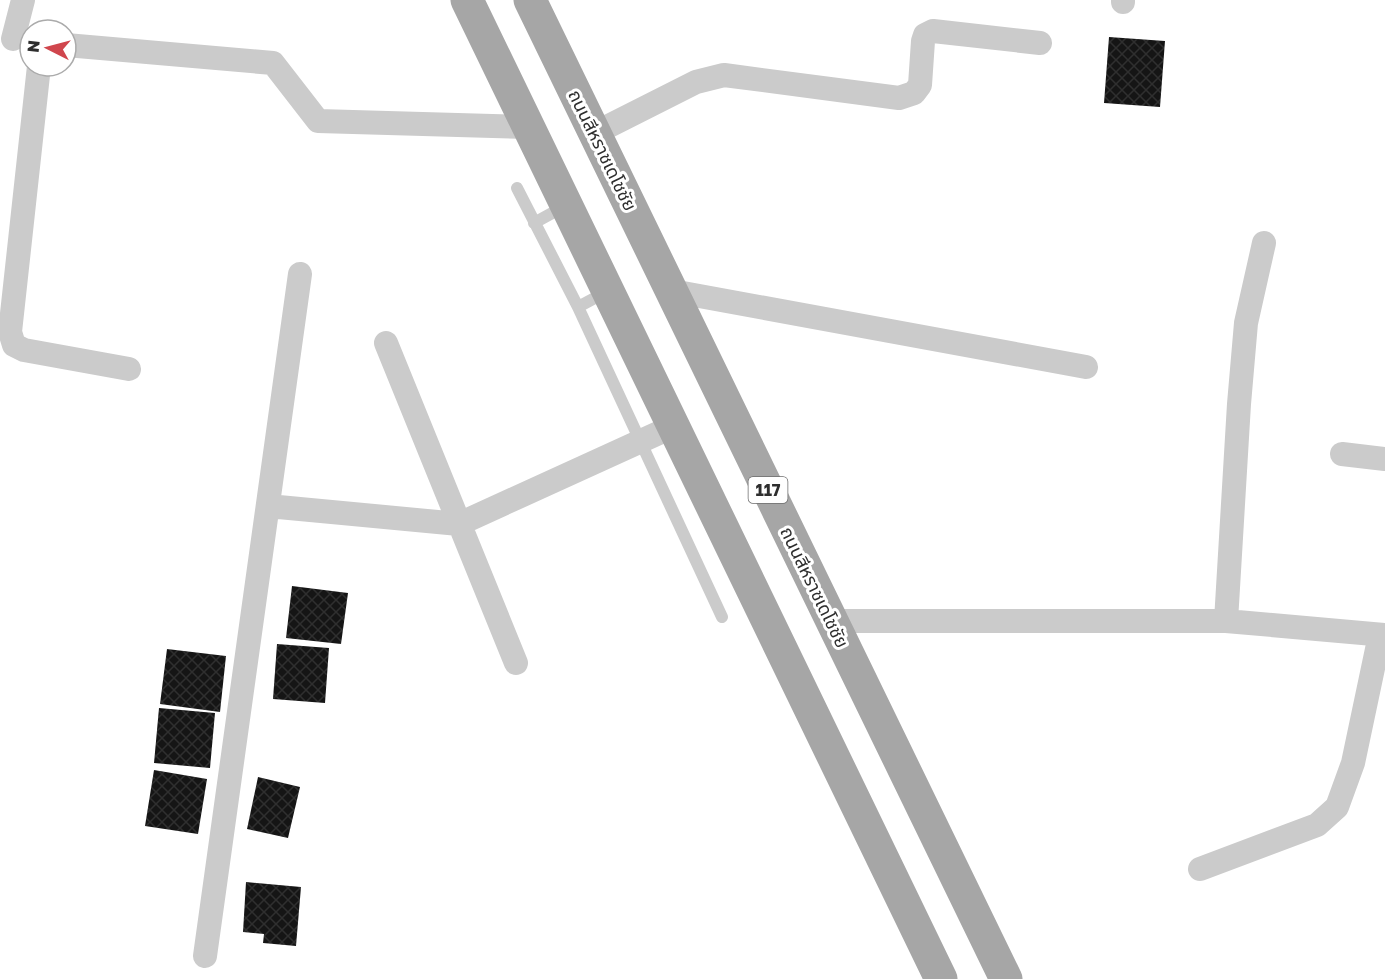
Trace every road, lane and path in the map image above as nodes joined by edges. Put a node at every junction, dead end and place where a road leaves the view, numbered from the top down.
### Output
1 (23, 0) edge
2 (467, 0) edge
3 (530, 0) edge
4 (14, 39) edge
5 (1040, 43) dead end
6 (78, 46) edge
7 (37, 78) edge
8 (529, 127) junction
9 (595, 133) junction
10 (517, 188) dead end
11 (567, 206) junction
12 (534, 223) junction
13 (1264, 243) dead end
14 (300, 274) dead end
15 (608, 291) junction
16 (672, 291) junction
17 (7, 299) edge
18 (578, 307) junction
19 (386, 343) dead end
20 (1086, 367) dead end
21 (129, 369) dead end
22 (674, 426) junction
23 (642, 442) junction
24 (1342, 454) dead end
25 (1385, 459) edge
26 (268, 506) junction
27 (459, 524) junction
28 (722, 617) dead end
29 (832, 621) junction
30 (1226, 621) junction
31 (1382, 635) edge
32 (516, 663) dead end
33 (1200, 869) dead end
34 (205, 956) dead end
35 (941, 979) edge
36 (1006, 979) edge

1 - 4 street
2 - 8 main road
3 - 9 main road, ถนนสีหราชเดโชชัย / 117
5 - 9 street
6 - 8 street
7 - 17 street
8 - 11 main road
9 - 16 main road, ถนนสีหราชเดโชชัย / 117
10 - 12 lane
11 - 12 lane
11 - 15 main road
12 - 18 lane
13 - 30 street
14 - 26 street
15 - 18 lane
15 - 22 main road
16 - 20 street
16 - 29 main road, ถนนสีหราชเดโชชัย / 117
17 - 21 street
18 - 23 lane
19 - 27 street
22 - 23 street
22 - 35 main road
23 - 27 street
23 - 28 lane
24 - 25 street
26 - 27 street
26 - 34 street
27 - 32 street
29 - 30 street
29 - 36 main road, ถนนสีหราชเดโชชัย / 117
30 - 31 street
31 - 33 street

